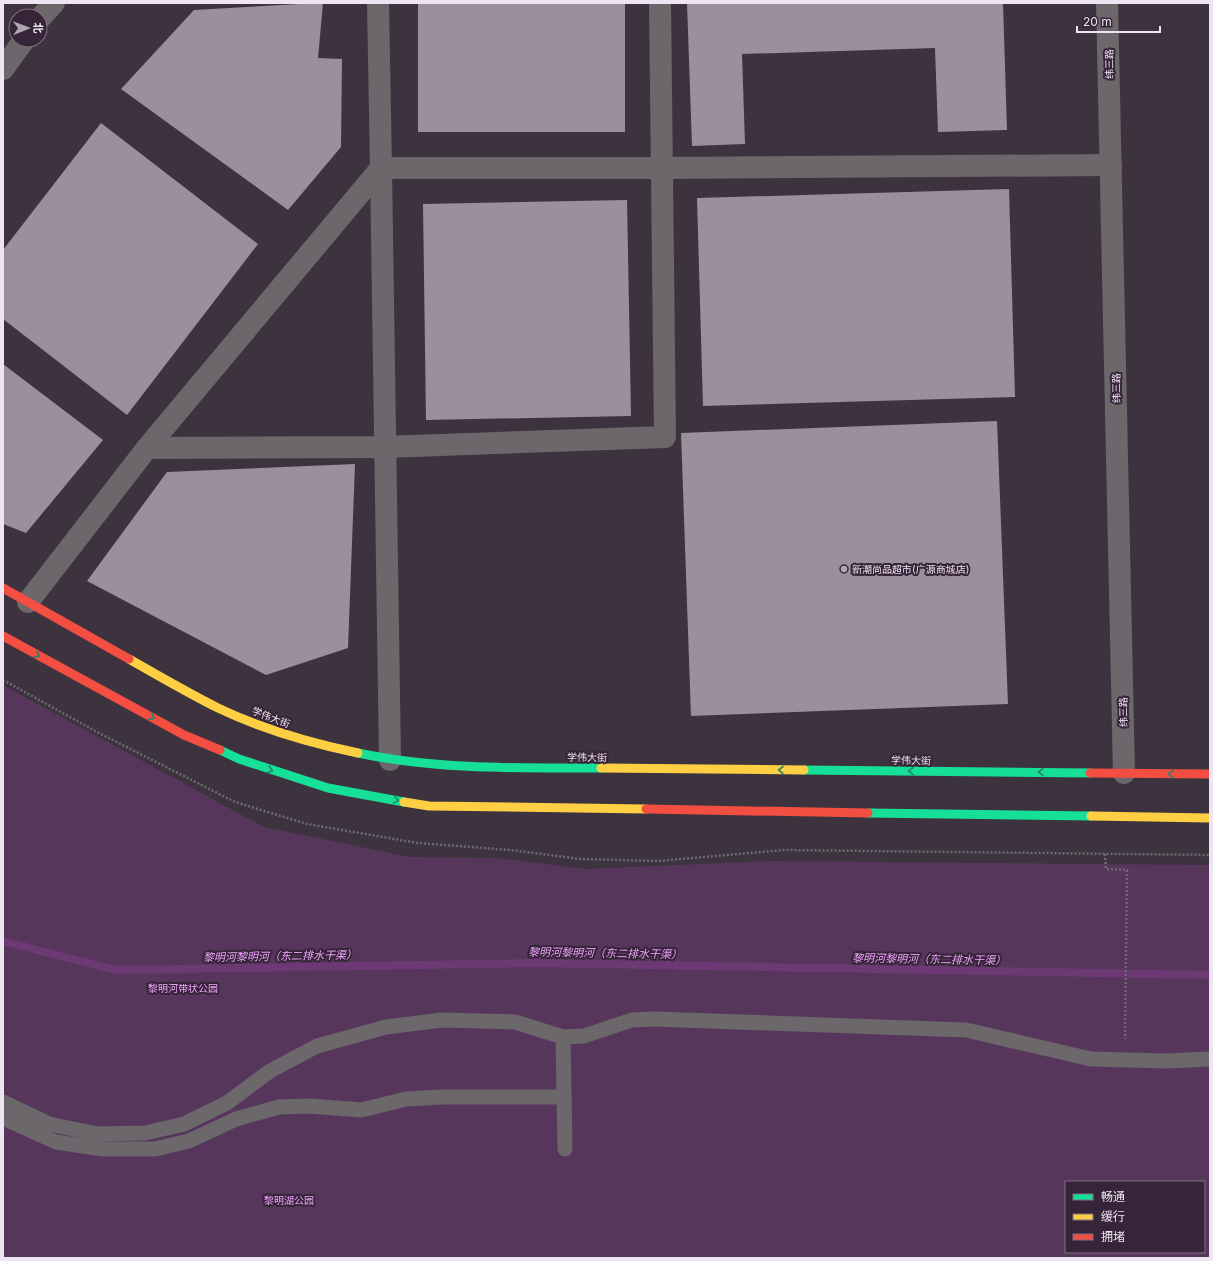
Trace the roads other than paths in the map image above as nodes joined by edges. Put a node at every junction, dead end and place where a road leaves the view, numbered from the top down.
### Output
1 (378, 3) edge
2 (660, 3) edge
3 (1107, 3) edge
4 (18, 48) edge
5 (3, 69) edge
6 (1111, 165) junction
7 (381, 168) junction
8 (661, 168) junction
9 (385, 447) junction
10 (147, 448) junction
11 (3, 588) edge
12 (28, 602) junction
13 (3, 636) edge
14 (390, 760) junction
15 (1124, 773) junction
16 (1210, 774) edge
17 (1210, 818) edge
18 (563, 1037) junction
19 (1210, 1059) edge
20 (564, 1096) junction
21 (3, 1102) edge
22 (3, 1118) edge
23 (565, 1149) dead end

1 - 7 street
2 - 8 street
3 - 6 street, 纬三路
4 - 5 street
6 - 8 street
6 - 15 street, 纬三路
7 - 8 street
7 - 9 street
7 - 10 street
8 - 9 street
9 - 10 street
9 - 14 street
10 - 12 street
11 - 12 main road, 学伟大街
12 - 14 main road, 学伟大街
13 -> 17 main road
15 -> 14 main road, 学伟大街
16 -> 15 main road, 学伟大街
18 - 19 lane
18 - 20 lane
18 - 21 lane
20 - 22 lane
20 - 23 lane

